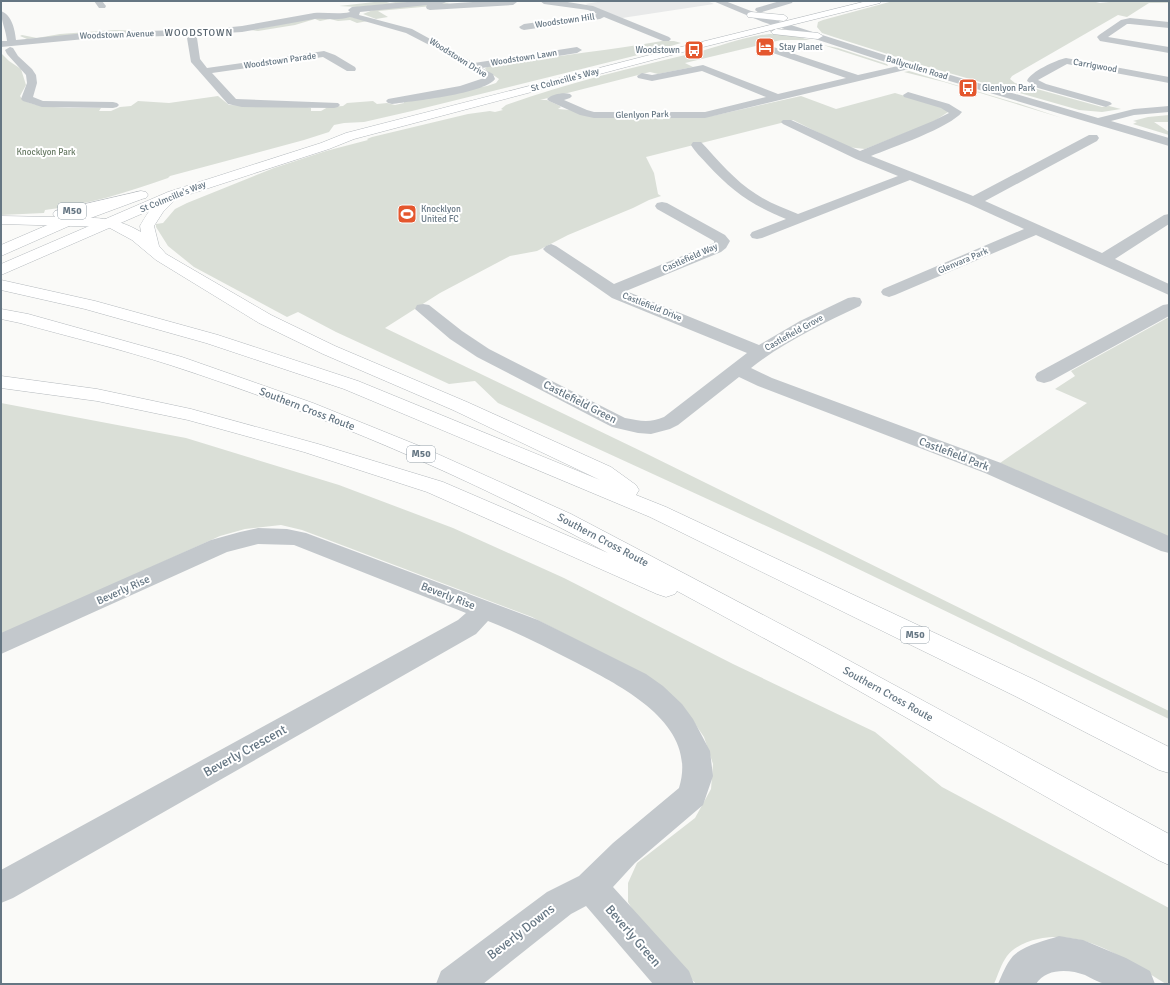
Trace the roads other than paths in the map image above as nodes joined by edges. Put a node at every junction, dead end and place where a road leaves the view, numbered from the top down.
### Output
1 (444, 1) edge
2 (544, 1) edge
3 (717, 1) edge
4 (789, 1) edge
5 (877, 1) edge
6 (513, 2) dead end
7 (453, 3) edge
8 (320, 5) dead end
9 (396, 11) dead end
10 (330, 12) junction
11 (755, 12) junction
12 (353, 13) junction
13 (607, 15) junction
14 (819, 15) junction
15 (2, 16) edge
16 (272, 19) dead end
17 (312, 22) dead end
18 (781, 25) junction
19 (1169, 25) edge
20 (524, 27) dead end
21 (245, 31) junction
22 (158, 32) junction
23 (749, 33) junction
24 (44, 35) dead end
25 (818, 36) junction
26 (111, 37) junction
27 (192, 38) junction
28 (666, 39) dead end
29 (64, 44) dead end
30 (6, 46) edge
31 (761, 46) dead end
32 (577, 50) dead end
33 (1169, 50) edge
34 (690, 63) dead end
35 (472, 66) junction
36 (909, 66) junction
37 (703, 68) junction
38 (351, 69) dead end
39 (206, 71) junction
40 (642, 76) dead end
41 (857, 78) junction
42 (1169, 80) edge
43 (908, 95) dead end
44 (566, 96) dead end
45 (776, 97) junction
46 (392, 101) dead end
47 (1106, 104) dead end
48 (113, 105) dead end
49 (334, 105) dead end
50 (1169, 109) edge
51 (1097, 121) junction
52 (787, 122) dead end
53 (350, 136) junction
54 (1093, 138) dead end
55 (1169, 142) edge
56 (697, 145) dead end
57 (860, 156) junction
58 (909, 176) junction
59 (141, 195) junction
60 (173, 195) junction
61 (974, 200) junction
62 (662, 206) dead end
63 (796, 218) junction
64 (1169, 218) edge
65 (1, 219) edge
66 (64, 223) junction
67 (110, 223) junction
68 (1037, 229) junction
69 (757, 235) dead end
70 (151, 246) junction
71 (551, 248) dead end
72 (1, 251) edge
73 (1103, 259) junction
74 (1, 270) edge
75 (1, 285) edge
76 (1169, 290) edge
77 (612, 291) junction
78 (889, 292) dead end
79 (854, 302) dead end
80 (1169, 309) edge
81 (423, 310) dead end
82 (1, 314) edge
83 (760, 352) junction
84 (737, 369) junction
85 (1044, 377) dead end
86 (1, 382) edge
87 (658, 512) junction
88 (1169, 545) edge
89 (484, 610) junction
90 (1, 644) edge
91 (817, 654) junction
92 (1169, 761) edge
93 (1169, 850) edge
94 (591, 887) junction
95 (1, 888) edge
96 (454, 984) edge
97 (676, 984) edge
98 (1016, 984) edge
99 (1137, 984) edge

1 - 12 street, Woodstown Avenue
2 - 13 street
3 - 11 street, Ballycullen Road
4 - 11 street
5 - 14 main road
6 - 7 street
7 - 9 street
8 - 10 street
10 - 12 street, Woodstown Avenue
10 - 21 street, Woodstown Avenue
11 - 14 main road
11 - 18 street, Ballycullen Road
11 - 23 main road
12 - 35 street, Woodstown Drive
13 - 20 street, Woodstown Hill
13 - 28 street
14 - 18 main road, St Colmcille's Way
14 - 25 main road
15 - 30 street
16 - 22 street
17 - 21 street
18 - 23 main road, St Colmcille's Way
18 - 25 street, Ballycullen Road
19 - 33 street
21 - 22 street, Woodstown Avenue
21 - 27 street
22 - 24 street
22 - 26 street, Woodstown Avenue
23 - 25 main road
23 - 53 main road, St Colmcille's Way
25 - 36 street, Ballycullen Road
26 - 27 street
26 - 29 street
26 - 30 street, Woodstown Avenue
27 - 39 street
30 - 48 street
31 - 41 street
32 - 35 street, Woodstown Lawn
34 - 37 street
35 - 46 street, Woodstown Drive
36 - 41 street, Glenlyon Park
36 - 51 street, Ballycullen Road
37 - 40 street
37 - 45 street
38 - 39 street, Woodstown Parade
39 - 49 street
41 - 45 street, Glenlyon Park
42 - 47 street, Carrigwood
43 - 57 street
44 - 45 street, Glenlyon Park
50 - 51 street
51 - 55 street, Ballycullen Road
52 - 57 street
53 - 59 main road, St Colmcille's Way
53 - 60 main road, St Colmcille's Way
54 - 61 street
56 - 63 street
57 - 58 street
58 - 61 street
58 - 63 street
59 - 65 main road, M50
59 - 66 main road, St Colmcille's Way
60 - 67 main road, St Colmcille's Way
60 - 70 main road
61 - 68 street
62 - 77 street, Castlefield Way
63 - 69 street
64 - 73 street
65 - 66 main road, M50
66 - 67 main road, M50
66 - 72 main road, St Colmcille's Way
67 - 70 main road, M50
67 - 74 main road, St Colmcille's Way
68 - 73 street
68 - 78 street, Glenvara Park
70 - 87 main road, M50
71 - 77 street, Castlefield Drive
73 - 76 street
75 - 87 main road, M50
77 - 83 street, Castlefield Drive
79 - 83 street, Castlefield Grove
80 - 85 street
81 - 84 street, Castlefield Green
82 - 91 main road, Southern Cross Route / M50
83 - 84 street, Castlefield Grove
84 - 88 street, Castlefield Park
86 - 91 main road, M50
87 - 92 main road, M50
89 - 90 street, Beverly Rise
89 - 94 street, Beverly Rise
89 - 95 street, Beverly Crescent
91 - 93 main road, Southern Cross Route / M50
94 - 96 street, Beverly Downs
94 - 97 street, Beverly Green
98 - 99 street

